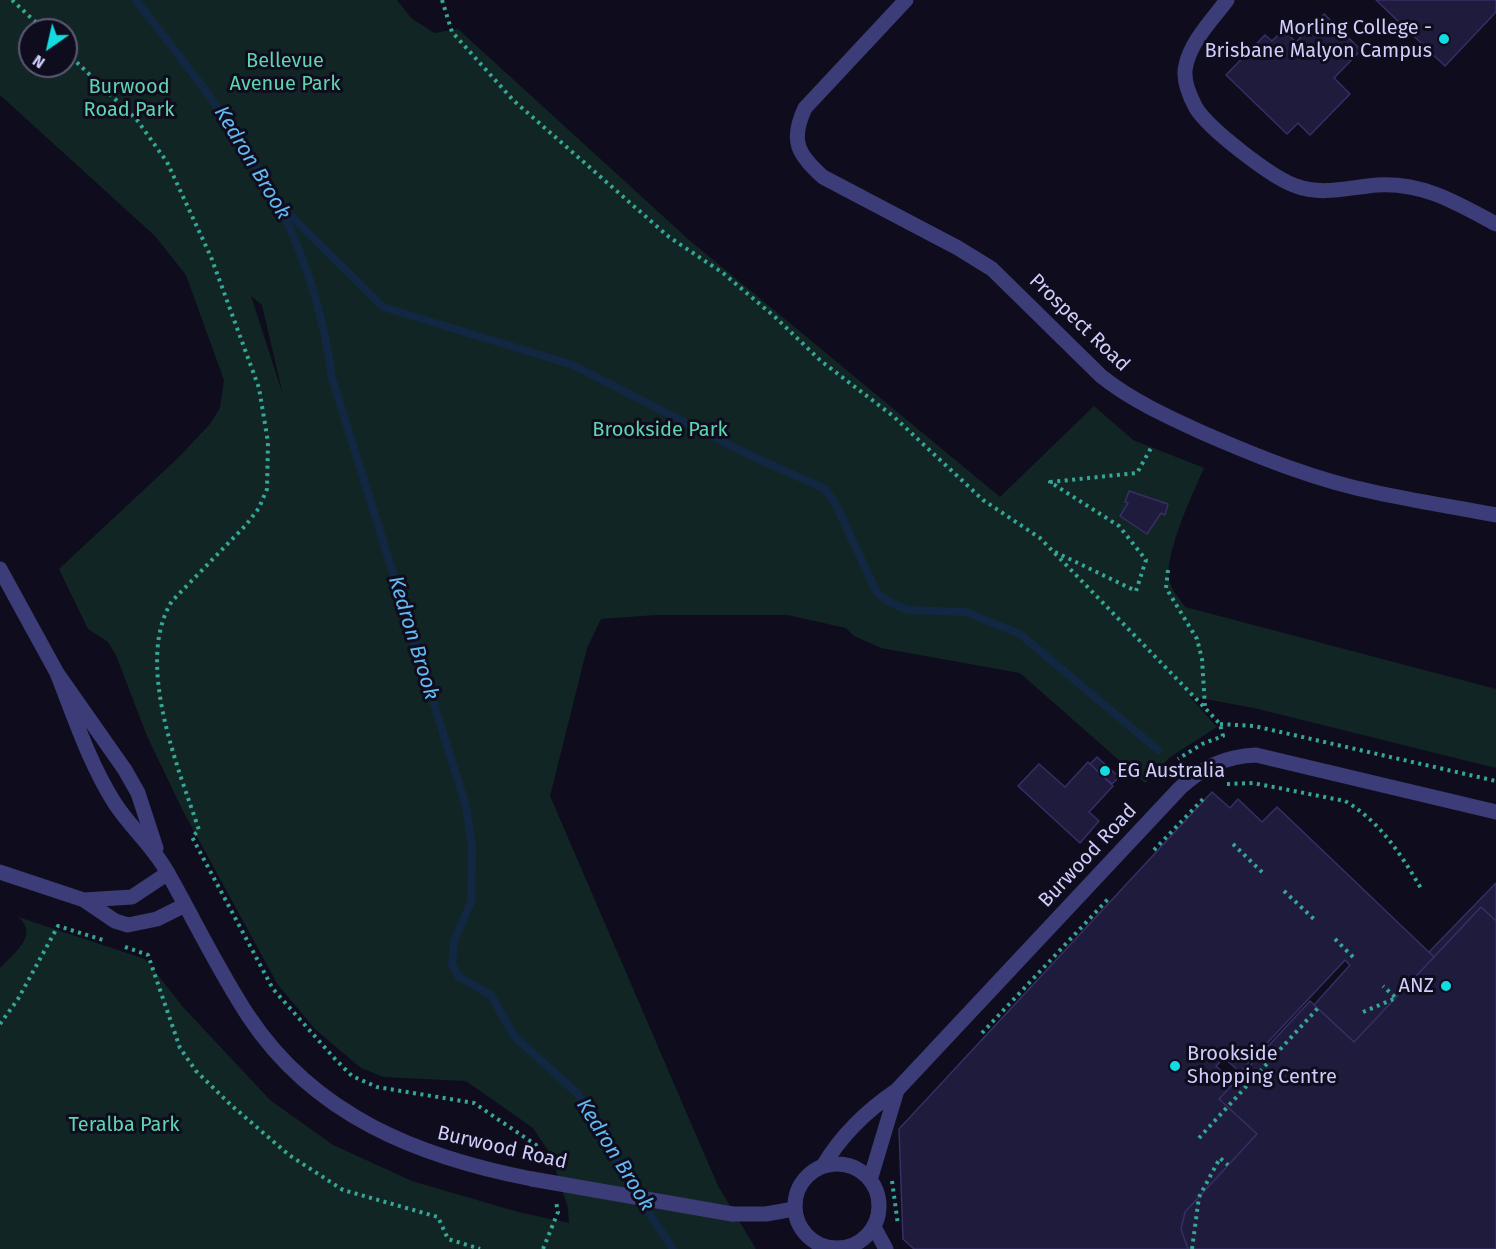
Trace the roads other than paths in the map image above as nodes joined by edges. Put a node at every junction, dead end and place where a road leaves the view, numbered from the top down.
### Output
1 (906, 0) edge
2 (1227, 0) edge
3 (1496, 225) edge
4 (1496, 515) edge
5 (0, 569) edge
6 (57, 673) junction
7 (1496, 812) edge
8 (160, 859) junction
9 (0, 872) edge
10 (168, 873) junction
11 (84, 900) junction
12 (185, 905) junction
13 (897, 1090) junction
14 (823, 1166) junction
15 (870, 1180) junction
16 (794, 1209) junction
17 (874, 1227) junction
18 (839, 1249) edge
19 (886, 1249) edge

1 - 4 street, Prospect Road
2 - 3 street
5 - 6 street, Burwood Road
6 - 8 street, Burwood Road
6 - 8 street, Burwood Road
7 - 13 street, Burwood Road
8 - 10 street, Burwood Road
9 - 11 street
10 - 11 street
10 - 12 street, Burwood Road
11 - 12 street
12 - 16 street, Burwood Road, bridge
13 - 14 street
13 - 15 street
14 - 15 street
14 - 16 street
15 - 17 street
16 - 18 street
17 - 18 street
17 - 19 street

